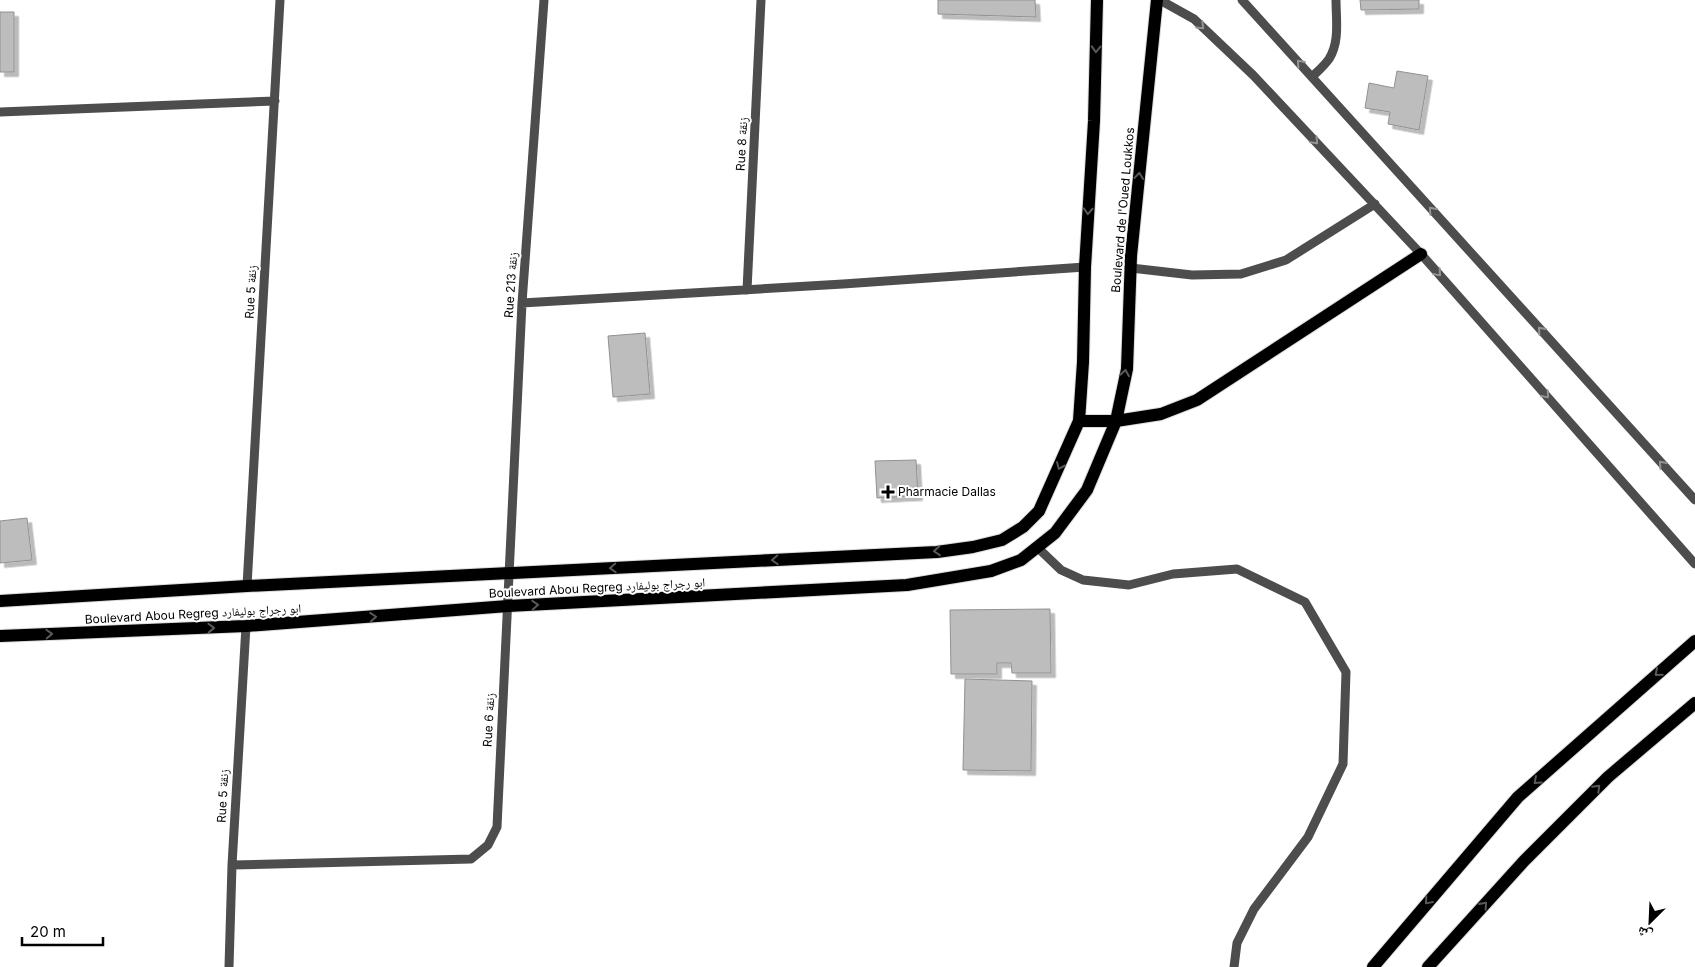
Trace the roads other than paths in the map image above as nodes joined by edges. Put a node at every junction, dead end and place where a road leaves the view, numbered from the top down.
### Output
1 (280, 0) edge
2 (544, 0) edge
3 (761, 0) edge
4 (1097, 0) edge
5 (1158, 0) edge
6 (1242, 0) edge
7 (1336, 0) edge
8 (1312, 77) junction
9 (275, 101) junction
10 (0, 112) edge
11 (1375, 204) junction
12 (1421, 254) junction
13 (1085, 267) junction
14 (1131, 268) junction
15 (747, 290) junction
16 (522, 303) junction
17 (1079, 421) junction
18 (1116, 421) junction
19 (1695, 500) edge
20 (1037, 546) junction
21 (1695, 564) edge
22 (509, 573) junction
23 (247, 586) junction
24 (0, 601) edge
25 (508, 606) junction
26 (246, 626) junction
27 (0, 636) edge
28 (1695, 641) edge
29 (1695, 703) edge
30 (232, 865) junction
31 (229, 967) edge
32 (1234, 967) edge
33 (1373, 967) edge
34 (1428, 967) edge

1 - 9 street, Rue 5 زنقة
2 - 16 street, Rue 213 زنقة
3 - 15 street, Rue 8 زنقة
4 -> 13 main road
5 -> 11 street
14 -> 5 main road, Boulevard de l'Oued Loukkos
8 -> 6 street
7 - 8 street
19 -> 8 street
9 - 10 street
9 - 23 street, Rue 5 زنقة
11 - 12 street
11 - 14 street
12 - 18 main road
12 -> 21 street
13 - 15 street
13 - 17 main road
18 -> 14 main road, Boulevard de l'Oued Loukkos
15 - 16 street
16 - 22 street, Rue 213 زنقة
17 - 18 main road
17 -> 22 main road, Boulevard Abou Regreg ابو رجراج بوليفارد
18 - 20 main road, Boulevard Abou Regreg ابو رجراج بوليفارد
25 -> 20 main road, Boulevard Abou Regreg ابو رجراج بوليفارد
20 - 32 street
22 - 23 main road, Boulevard Abou Regreg ابو رجراج بوليفارد
22 - 25 street, Rue 6 زنقة
23 - 24 main road, Boulevard Abou Regreg ابو رجراج بوليفارد
26 -> 25 main road, Boulevard Abou Regreg ابو رجراج بوليفارد
25 - 30 street, Rue 6 زنقة
27 -> 26 main road, Boulevard Abou Regreg ابو رجراج بوليفارد
26 - 30 street, Rue 5 زنقة
28 -> 33 main road
34 -> 29 main road
30 - 31 street, Rue 5 زنقة

